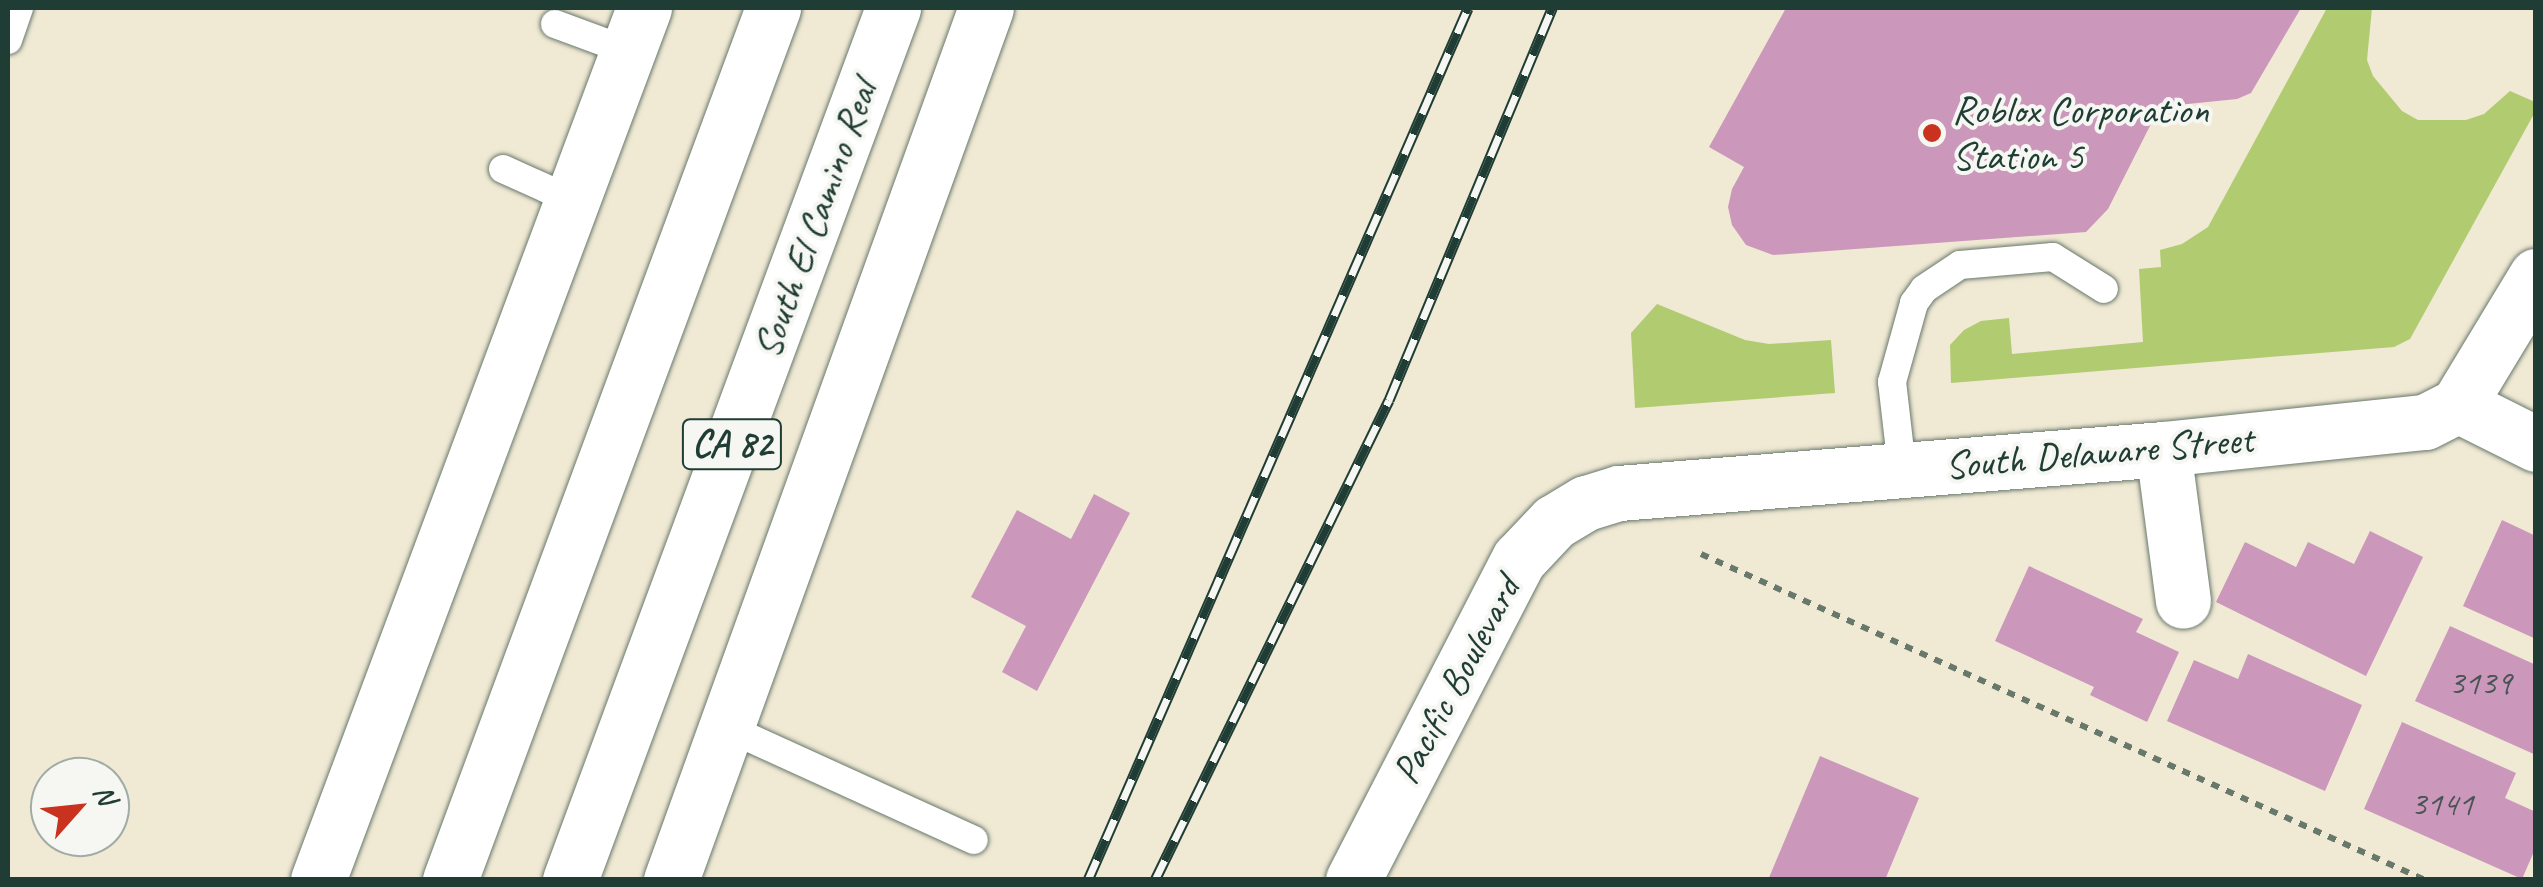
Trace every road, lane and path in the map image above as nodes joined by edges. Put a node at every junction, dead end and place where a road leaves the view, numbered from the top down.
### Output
1 (19, 8) edge
2 (773, 8) edge
3 (892, 8) edge
4 (986, 8) edge
5 (555, 24) dead end
6 (636, 29) edge
7 (8, 40) edge
8 (503, 169) dead end
9 (574, 202) junction
10 (2536, 276) edge
11 (2104, 289) dead end
12 (2458, 405) junction
13 (2536, 444) edge
14 (2163, 449) junction
15 (1902, 468) junction
16 (1586, 503) joint
17 (1701, 554) dead end
18 (2183, 601) dead end
19 (728, 728) junction
20 (974, 840) dead end
21 (318, 880) edge
22 (450, 880) edge
23 (570, 880) edge
24 (671, 880) edge
25 (1353, 880) edge
26 (2425, 880) edge

1 - 7 lane
2 - 22 main road, CA 82
3 - 23 main road, South El Camino Real / CA 82
4 - 19 main road
5 - 6 lane
6 - 9 main road
8 - 9 lane
9 - 21 main road
10 - 12 main road
11 - 15 lane
12 - 13 main road
12 - 14 main road, South Delaware Street
14 - 15 main road, South Delaware Street
14 - 18 main road
15 - 16 main road, South Delaware Street
16 - 25 main road, Pacific Boulevard
17 - 26 path
19 - 20 lane
19 - 24 main road

